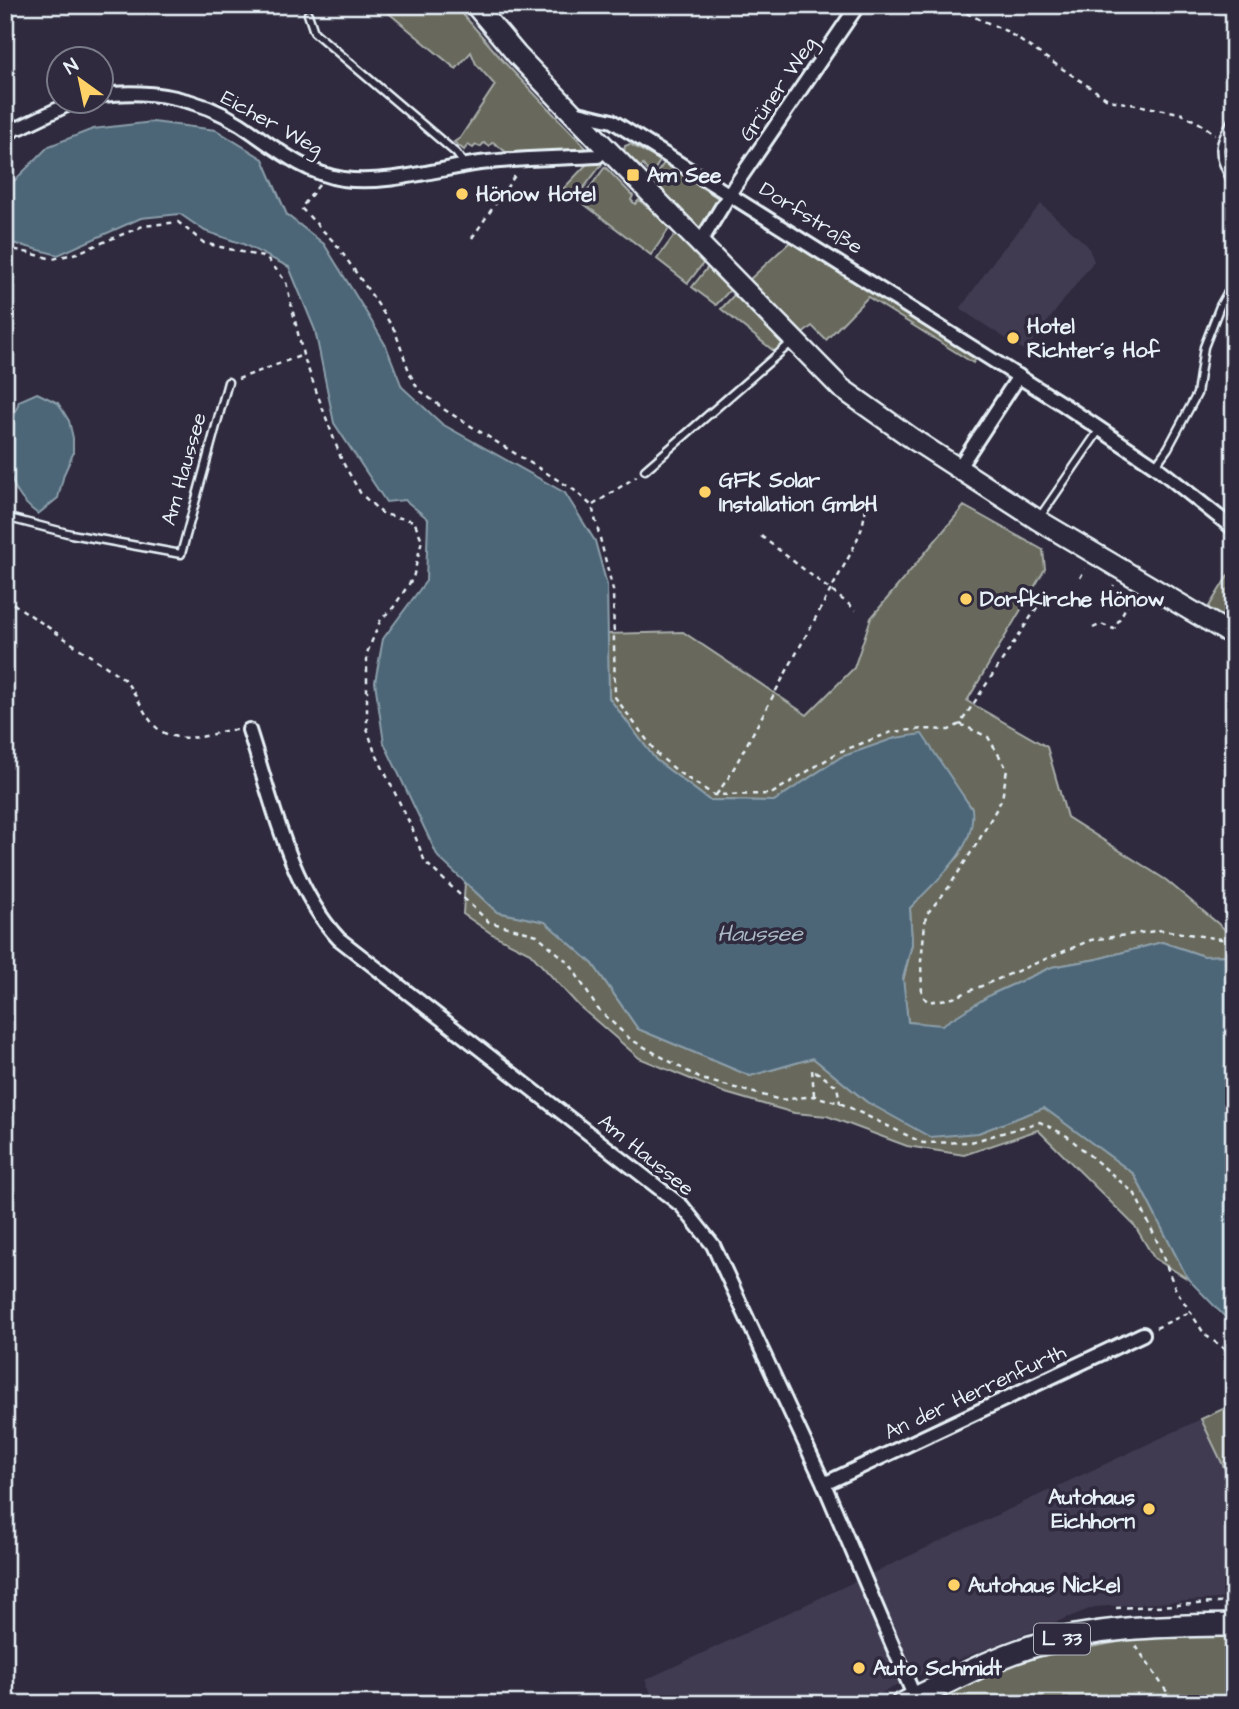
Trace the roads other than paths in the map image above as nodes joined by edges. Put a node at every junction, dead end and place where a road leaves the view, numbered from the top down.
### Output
1 (475, 5) edge
2 (858, 5) edge
3 (308, 14) dead end
4 (116, 94) edge
5 (574, 112) junction
6 (46, 115) edge
7 (1234, 117) edge
8 (5, 119) edge
9 (21, 127) junction
10 (5, 142) edge
11 (606, 148) junction
12 (465, 165) junction
13 (1234, 187) edge
14 (730, 194) junction
15 (700, 243) junction
16 (1234, 281) edge
17 (793, 341) junction
18 (1018, 376) junction
19 (229, 382) road end
20 (1100, 429) junction
21 (1155, 466) junction
22 (958, 469) junction
23 (645, 470) road end
24 (5, 517) edge
25 (1038, 520) junction
26 (1234, 529) edge
27 (1234, 636) edge
28 (248, 730) road end
29 (1143, 1334) road end
30 (824, 1484) junction
31 (1234, 1625) edge
32 (908, 1701) edge

1 - 5 main road
2 - 14 street, Grüner Weg
3 - 12 lane
4 - 12 street, Eicher Weg
5 - 11 main road
5 - 14 street, Dorfstraße
6 - 9 street
7 - 13 lane
8 - 9 lane
9 - 10 lane
11 - 12 street
11 - 15 main road
14 - 15 street, Grüner Weg
14 - 18 street, Dorfstraße
15 - 17 main road
16 - 21 lane
17 - 22 main road
17 - 23 lane
18 - 20 street, Dorfstraße
18 - 22 street
19 - 24 lane, Am Haussee
20 - 21 street, Dorfstraße
20 - 25 lane
21 - 26 street, Dorfstraße
22 - 25 main road
25 - 27 main road
28 - 30 street, Am Haussee
29 - 30 street, An der Herrenfurth
30 - 32 street, Am Haussee
31 - 32 main road, L 33

